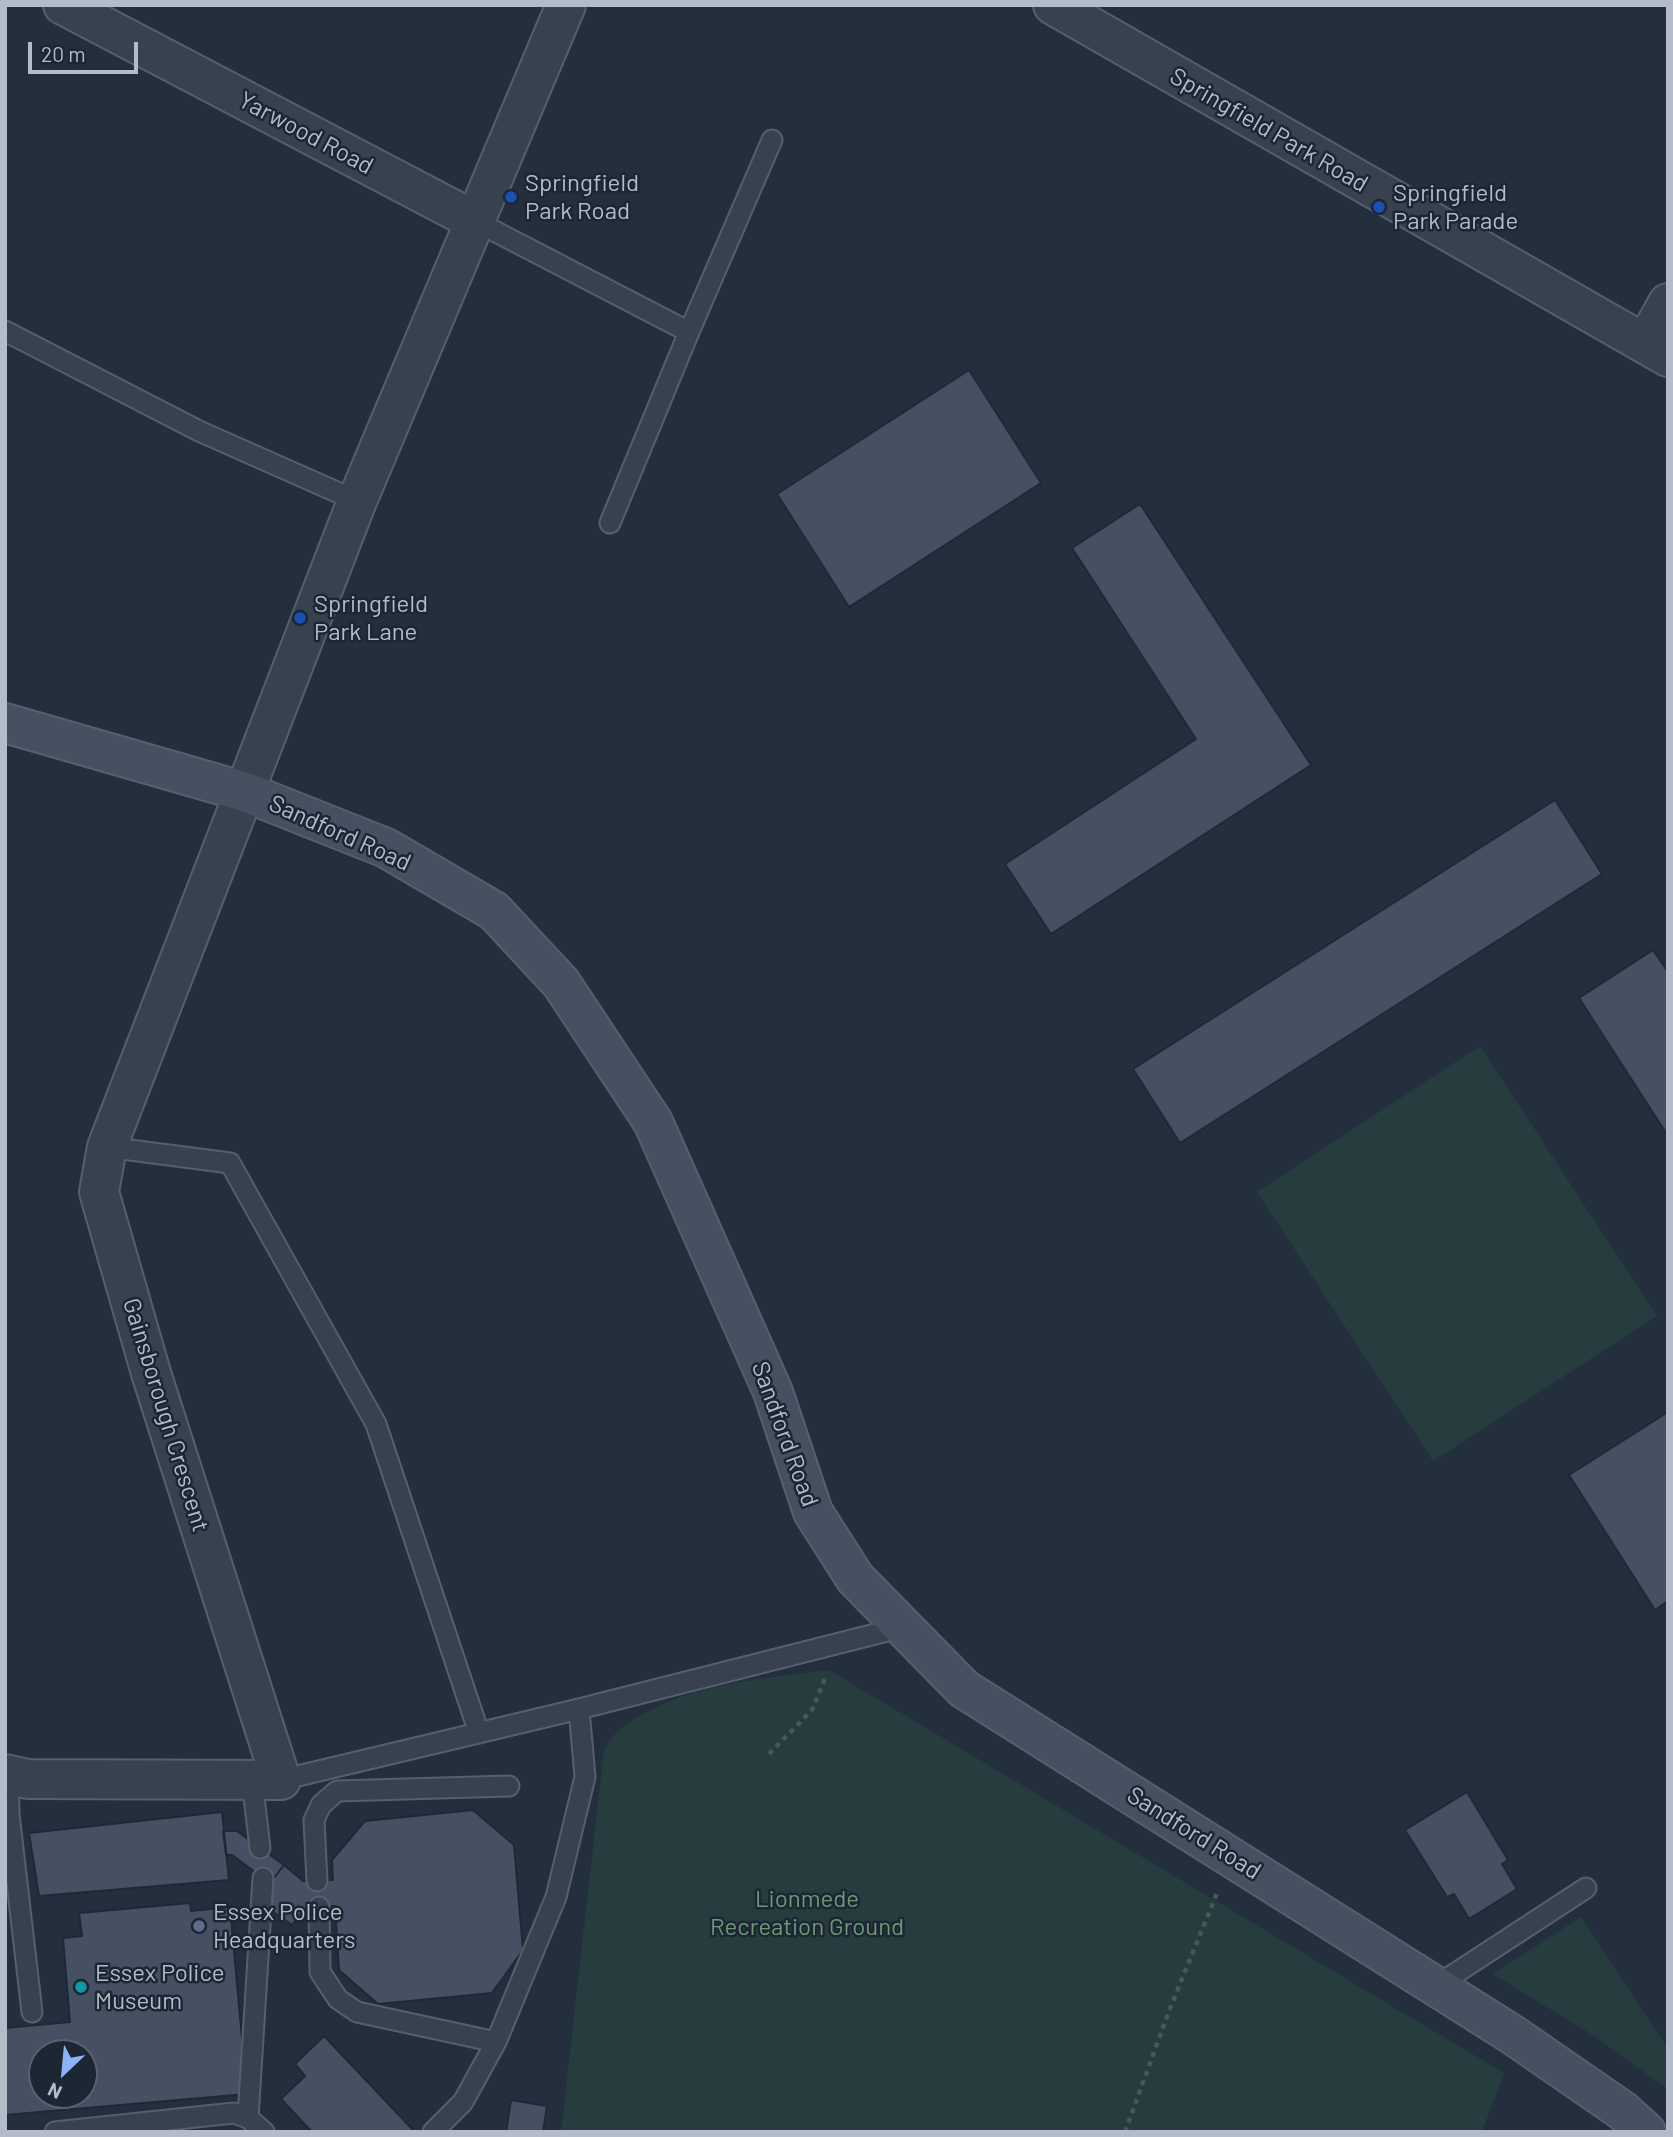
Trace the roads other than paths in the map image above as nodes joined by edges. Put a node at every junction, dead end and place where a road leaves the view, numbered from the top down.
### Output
1 (63, 5) edge
2 (566, 5) edge
3 (1052, 5) edge
4 (772, 140) dead end
5 (475, 222) junction
6 (1668, 303) edge
7 (5, 331) edge
8 (689, 332) junction
9 (1656, 350) edge
10 (357, 501) junction
11 (610, 523) dead end
12 (5, 723) edge
13 (245, 792) junction
14 (107, 1147) junction
15 (903, 1627) junction
16 (579, 1709) junction
17 (479, 1733) junction
18 (7, 1774) edge
19 (267, 1780) junction
20 (509, 1786) dead end
21 (260, 1848) dead end
22 (263, 1878) dead end
23 (317, 1881) dead end
24 (1586, 1888) dead end
25 (319, 1907) dead end
26 (1437, 1986) junction
27 (32, 2012) dead end
28 (496, 2042) junction
29 (248, 2118) junction
30 (55, 2132) edge
31 (264, 2132) edge
32 (433, 2132) edge
33 (1646, 2132) edge

1 - 5 street, Yarwood Road
2 - 5 street
3 - 9 street, Springfield Park Road
4 - 8 lane
5 - 8 lane
5 - 10 street
6 - 9 street
7 - 10 lane
8 - 11 lane
10 - 13 street
12 - 13 street, Sandford Road
13 - 14 street, Gainsborough Crescent
13 - 15 street, Sandford Road
14 - 17 lane
14 - 19 street, Gainsborough Crescent
15 - 16 lane
15 - 26 street, Sandford Road
16 - 17 lane
16 - 28 lane
17 - 19 lane
18 - 19 street
18 - 27 lane
19 - 21 lane
20 - 23 lane
22 - 29 lane
24 - 26 lane
25 - 28 lane
26 - 33 street, Sandford Road
28 - 32 lane
29 - 30 lane
29 - 31 lane

